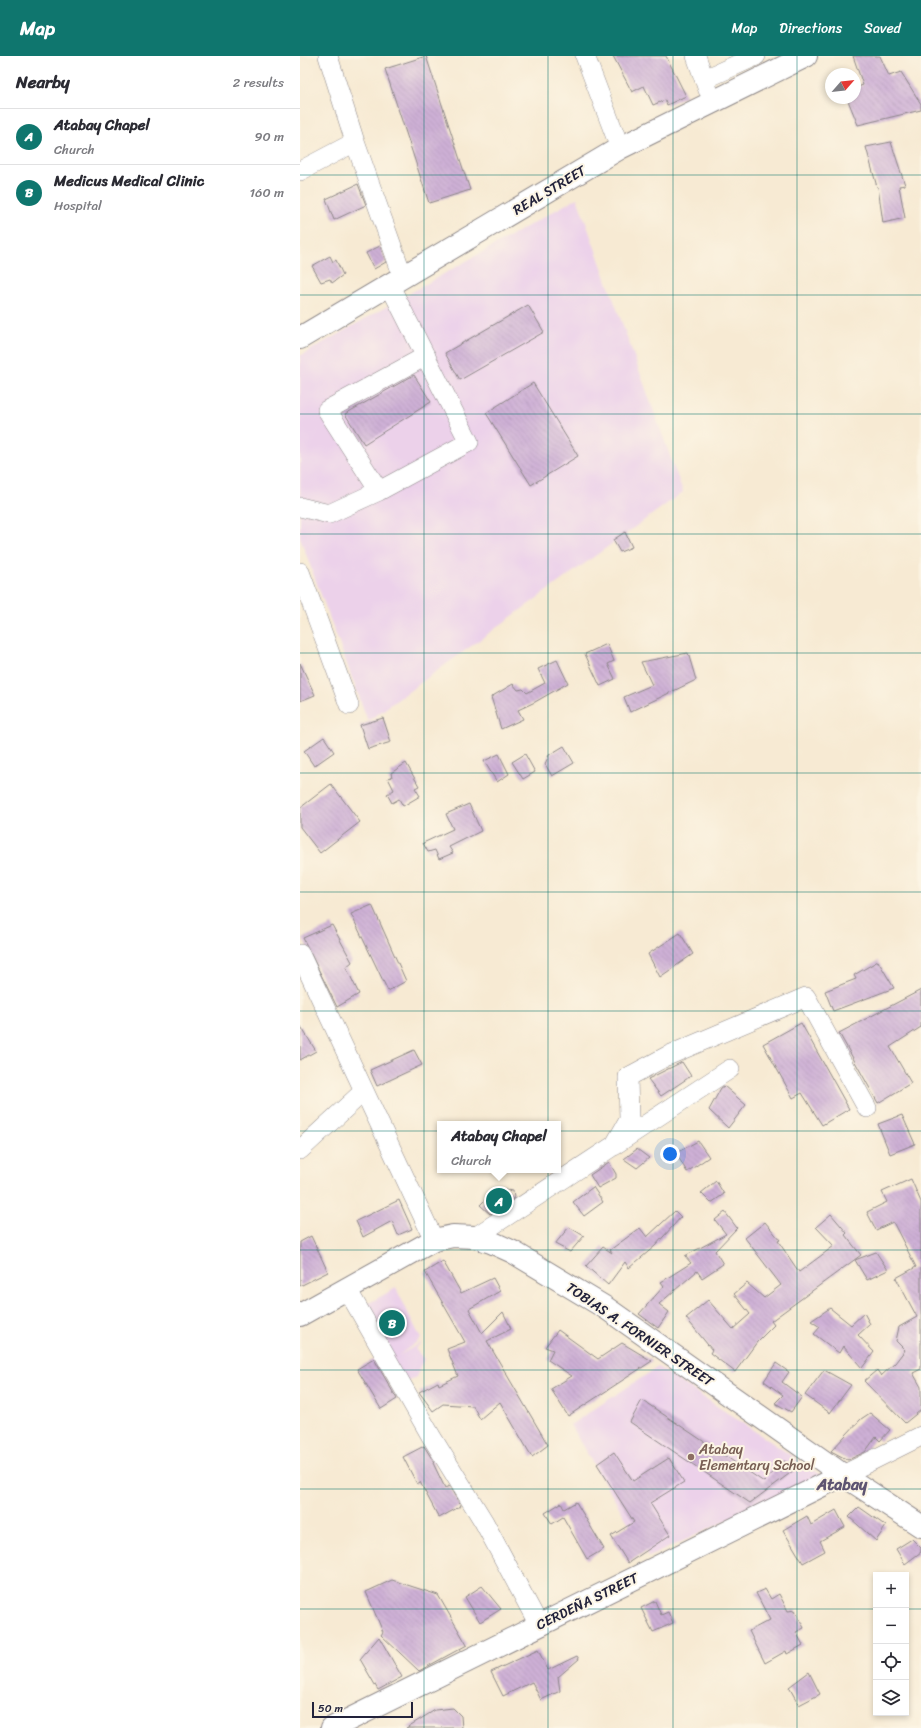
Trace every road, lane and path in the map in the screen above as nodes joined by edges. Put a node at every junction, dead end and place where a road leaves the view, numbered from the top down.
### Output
1 (328, 56) edge
2 (585, 56) edge
3 (696, 56) edge
4 (756, 56) edge
5 (804, 56) edge
6 (705, 79) junction
7 (712, 103) junction
8 (355, 142) junction
9 (620, 148) junction
10 (300, 171) edge
11 (396, 281) junction
12 (300, 338) edge
13 (426, 356) junction
14 (379, 491) junction
15 (300, 507) edge
16 (300, 572) edge
17 (349, 705) dead end
18 (300, 954) edge
19 (730, 1069) dead end
20 (364, 1091) junction
21 (867, 1108) dead end
22 (614, 1146) junction
23 (300, 1150) edge
24 (475, 1237) junction
25 (434, 1240) junction
26 (347, 1289) junction
27 (300, 1315) edge
28 (921, 1436) edge
29 (844, 1475) junction
30 (921, 1526) edge
31 (538, 1625) junction
32 (332, 1728) edge

1 - 8 street
2 - 9 street
3 - 6 street
4 - 6 street
5 - 7 main road, REAL STREET
6 - 7 street
7 - 9 main road, REAL STREET
8 - 10 street
8 - 11 street
9 - 11 main road, REAL STREET
11 - 12 main road, REAL STREET
11 - 13 street
13 - 14 street
13 - 14 street
14 - 15 street
16 - 17 street
18 - 20 street
19 - 22 street
20 - 23 street
20 - 25 street
21 - 22 street
22 - 24 street
24 - 25 main road, TOBIAS A. FORNIER STREET
24 - 29 main road, TOBIAS A. FORNIER STREET
25 - 26 main road, TOBIAS A. FORNIER STREET
26 - 27 main road, TOBIAS A. FORNIER STREET
26 - 31 street
28 - 29 street
29 - 30 main road, TOBIAS A. FORNIER STREET
29 - 31 main road, CERDEÑA STREET
31 - 32 main road, CERDEÑA STREET

